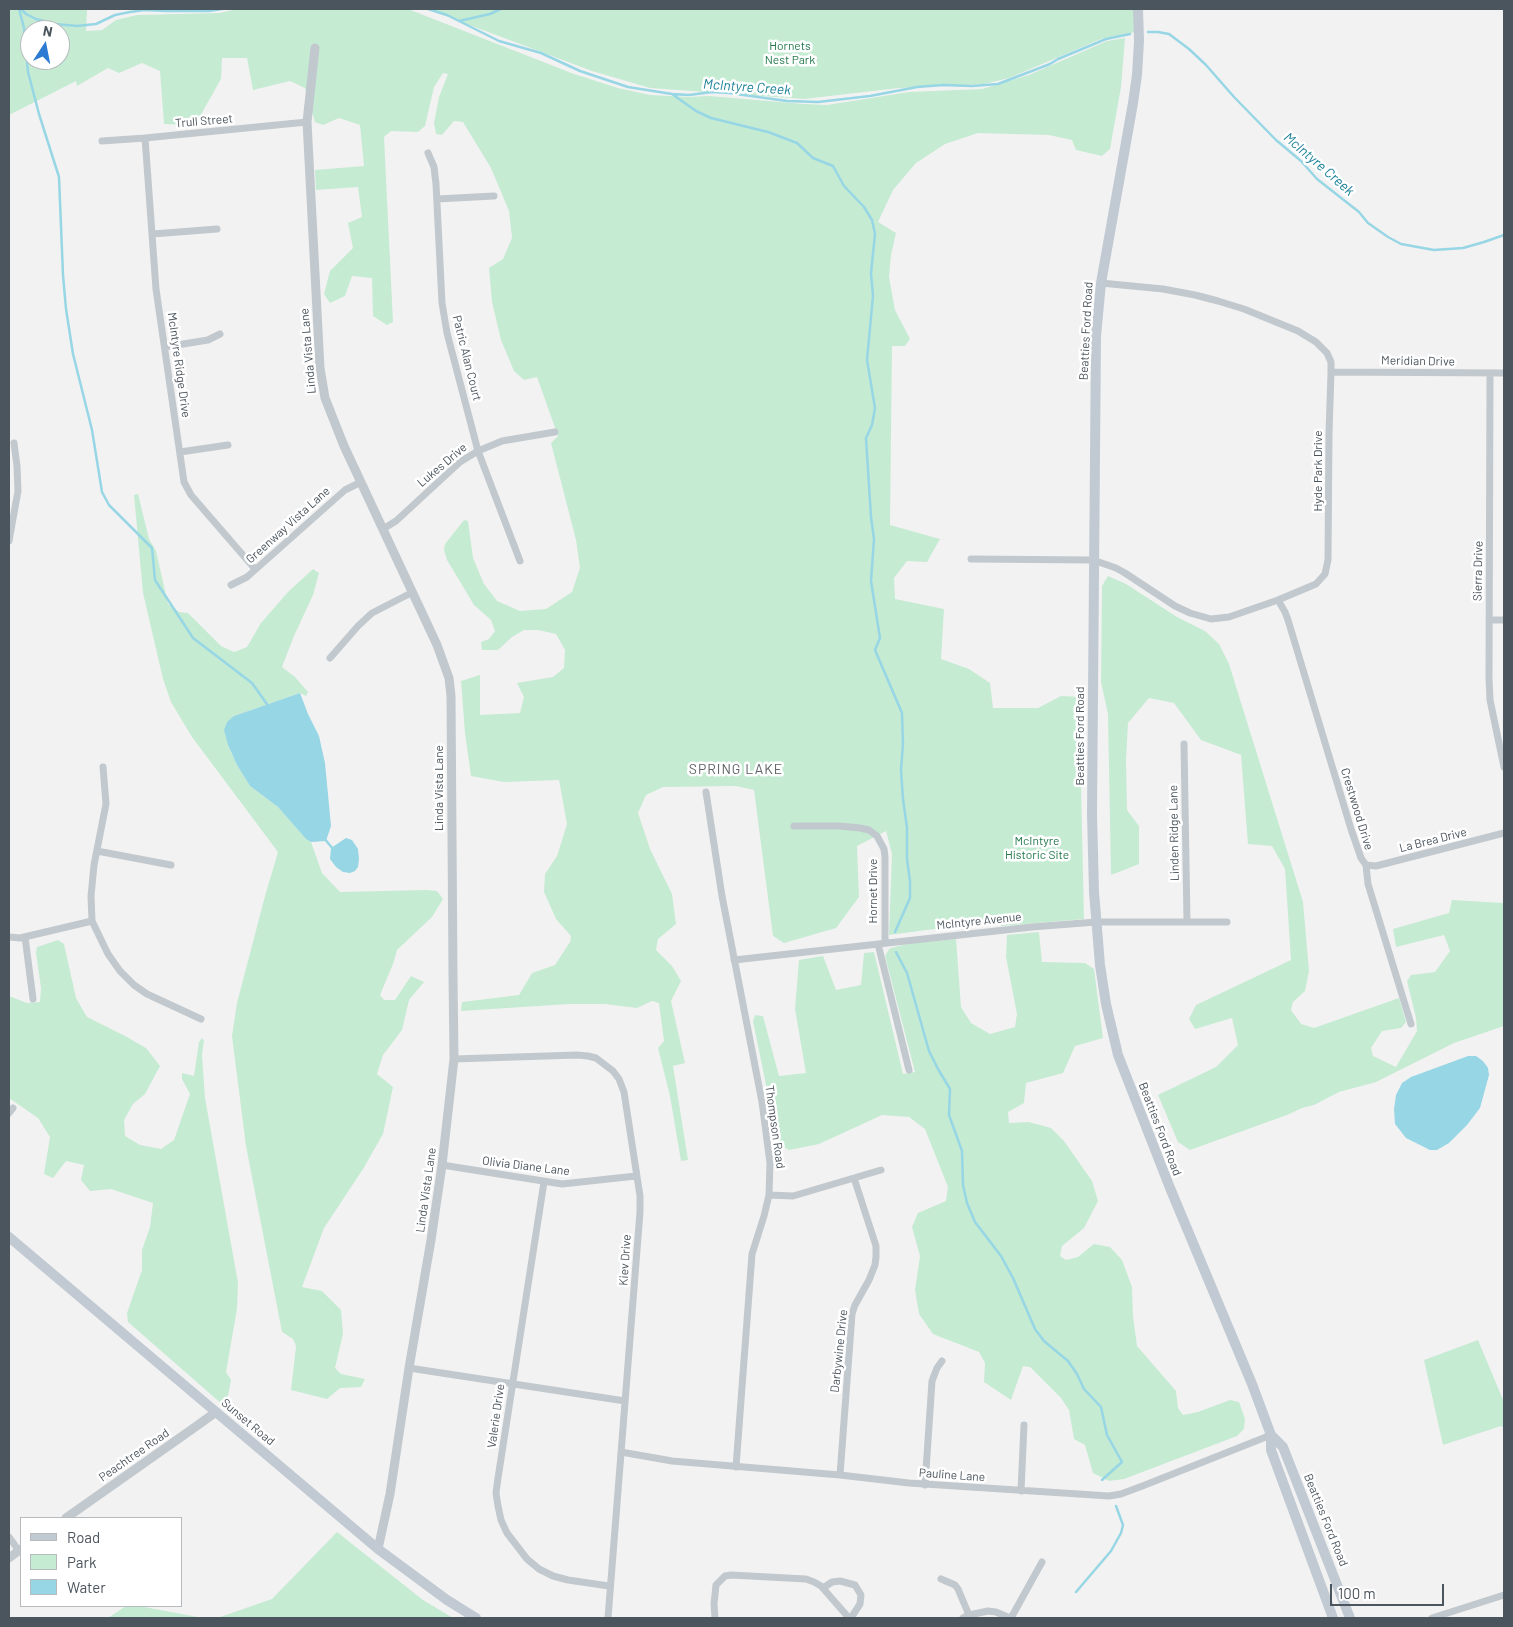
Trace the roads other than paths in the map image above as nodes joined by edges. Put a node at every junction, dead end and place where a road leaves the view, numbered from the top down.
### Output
1 (1138, 9) edge
2 (315, 48) dead end
3 (307, 122) junction
4 (145, 138) junction
5 (102, 141) dead end
6 (428, 152) dead end
7 (494, 196) dead end
8 (437, 199) junction
9 (217, 229) dead end
10 (153, 234) junction
11 (1101, 283) junction
12 (220, 334) dead end
13 (165, 346) junction
14 (1331, 372) junction
15 (1490, 373) junction
16 (1504, 373) edge
17 (555, 432) dead end
18 (14, 442) dead end
19 (228, 445) dead end
20 (478, 451) junction
21 (180, 452) junction
22 (361, 482) junction
23 (383, 529) junction
24 (9, 541) edge
25 (971, 559) dead end
26 (1093, 560) junction
27 (520, 561) dead end
28 (256, 569) junction
29 (231, 585) dead end
30 (414, 592) junction
31 (1278, 600) junction
32 (1489, 620) junction
33 (1504, 620) edge
34 (330, 658) dead end
35 (1184, 744) dead end
36 (103, 767) dead end
37 (1504, 767) edge
38 (706, 792) dead end
39 (794, 826) dead end
40 (1504, 833) edge
41 (97, 851) junction
42 (171, 865) dead end
43 (1366, 865) junction
44 (92, 920) junction
45 (1096, 922) junction
46 (1186, 922) junction
47 (1227, 922) dead end
48 (9, 936) edge
49 (25, 936) junction
50 (882, 944) junction
51 (734, 960) junction
52 (33, 999) dead end
53 (201, 1019) dead end
54 (1411, 1024) dead end
55 (454, 1059) junction
56 (909, 1070) dead end
57 (442, 1165) junction
58 (882, 1170) dead end
59 (636, 1176) junction
60 (854, 1178) junction
61 (544, 1182) junction
62 (768, 1195) junction
63 (9, 1237) edge
64 (942, 1361) dead end
65 (409, 1368) junction
66 (512, 1384) junction
67 (625, 1401) junction
68 (216, 1412) junction
69 (1024, 1425) dead end
70 (1272, 1435) junction
71 (621, 1452) junction
72 (736, 1467) junction
73 (840, 1476) junction
74 (925, 1485) junction
75 (1021, 1491) junction
76 (67, 1517) edge
77 (9, 1537) edge
78 (378, 1549) junction
79 (20, 1550) edge
80 (9, 1558) edge
81 (1042, 1562) dead end
82 (941, 1579) dead end
83 (609, 1586) junction
84 (823, 1588) junction
85 (1504, 1595) edge
86 (966, 1616) edge
87 (476, 1618) edge
88 (608, 1618) edge
89 (715, 1618) edge
90 (850, 1618) edge
91 (1010, 1618) edge
92 (1333, 1618) edge
93 (1350, 1618) edge
94 (1432, 1618) edge

1 - 11 main road, Beatties Ford Road
2 - 3 street, Linda Vista Lane
3 - 4 street, Trull Street
3 - 22 street, Linda Vista Lane
4 - 5 street, Trull Street
4 - 10 street, McIntyre Ridge Drive
6 - 8 street, Patric Alan Court
7 - 8 street
8 - 20 street, Patric Alan Court
9 - 10 street
10 - 13 street, McIntyre Ridge Drive
11 - 14 street, Hyde Park Drive
11 - 26 main road, Beatties Ford Road
12 - 13 street
13 - 21 street, McIntyre Ridge Drive
14 - 15 street, Meridian Drive
14 - 31 street, Hyde Park Drive
15 - 16 street, Meridian Drive
15 - 32 street, Sierra Drive
17 - 20 street, Lukes Drive
18 - 24 street
19 - 21 street
20 - 23 street, Lukes Drive
20 - 27 street, Patric Alan Court
21 - 28 street, McIntyre Ridge Drive
22 - 23 street, Linda Vista Lane
22 - 28 street, Greenway Vista Lane
23 - 30 street, Linda Vista Lane
25 - 26 street, Hyde Park Drive
26 - 31 street, Hyde Park Drive
26 - 45 main road, Beatties Ford Road
28 - 29 street, Greenway Vista Lane
30 - 34 street
30 - 55 street, Linda Vista Lane
31 - 43 street, Crestwood Drive
32 - 33 street
32 - 37 street, Sierra Drive
35 - 46 street, Linden Ridge Lane
36 - 41 street
38 - 51 street, Thompson Road
39 - 50 street, Hornet Drive
40 - 43 street, La Brea Drive
41 - 42 street
41 - 44 street
43 - 54 street, Crestwood Drive
44 - 49 street
44 - 53 street
45 - 46 street, McIntyre Avenue
45 - 50 street, McIntyre Avenue
45 - 70 main road, Beatties Ford Road
46 - 47 street, McIntyre Avenue
48 - 49 street
49 - 52 street
50 - 51 street, McIntyre Avenue
50 - 56 street, Hornet Drive
51 - 62 street, Thompson Road
55 - 57 street, Linda Vista Lane
55 - 59 street, Kiev Drive
57 - 61 street, Olivia Diane Lane
57 - 65 street, Linda Vista Lane
58 - 60 street
59 - 61 street, Olivia Diane Lane
59 - 67 street, Kiev Drive
60 - 62 street
60 - 73 street, Darbywine Drive
61 - 66 street, Valerie Drive
62 - 72 street, Thompson Road
63 - 68 main road, Sunset Road
64 - 74 street
65 - 66 street
65 - 78 street, Linda Vista Lane
66 - 67 street
66 - 83 street, Valerie Drive
67 - 71 street, Kiev Drive
68 - 76 street, Peachtree Road
68 - 78 main road, Sunset Road
69 - 75 street
70 - 75 street, Pauline Lane
70 - 92 main road, Beatties Ford Road
70 - 93 main road, Beatties Ford Road
71 - 72 street, Pauline Lane
71 - 83 street, Kiev Drive
72 - 73 street, Pauline Lane
73 - 74 street, Pauline Lane
74 - 75 street, Pauline Lane
77 - 79 street
78 - 87 main road, Sunset Road
79 - 80 street
81 - 91 street
82 - 86 street
83 - 88 street, Kiev Drive
84 - 89 street
84 - 90 street
84 - 90 street
85 - 94 street
86 - 91 street

